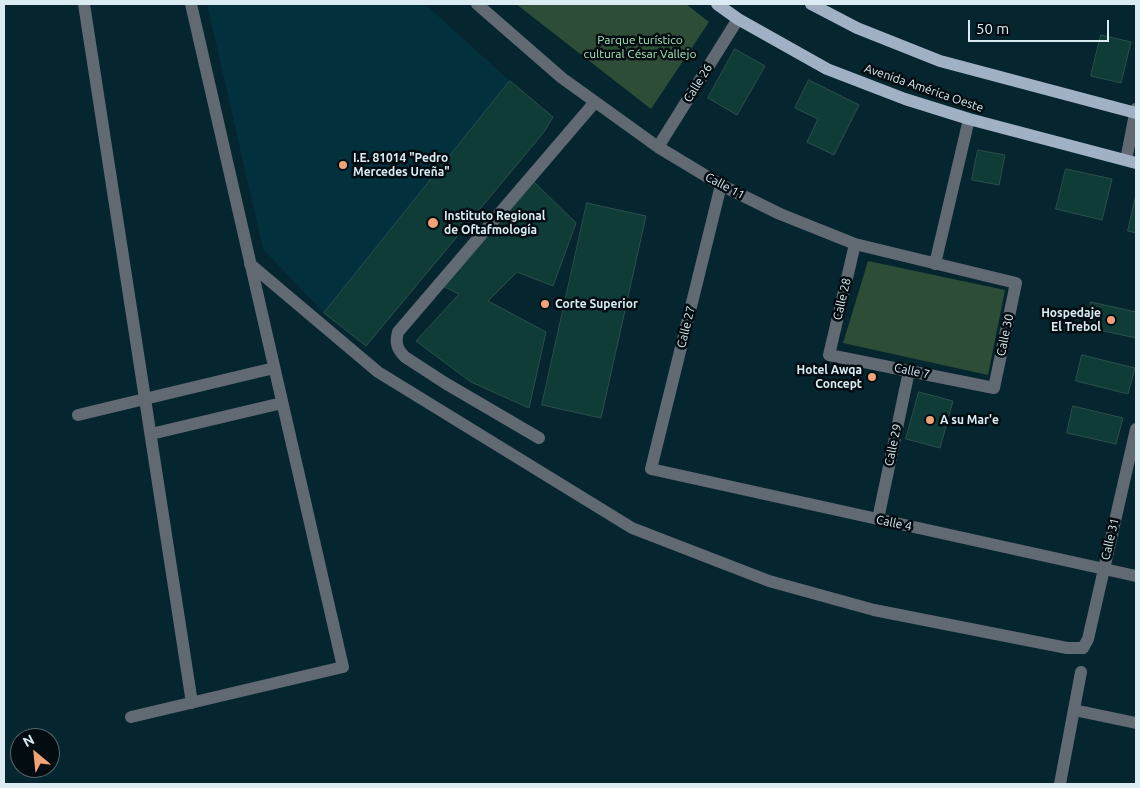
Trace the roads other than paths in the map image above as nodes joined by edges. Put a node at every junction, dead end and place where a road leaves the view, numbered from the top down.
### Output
1 (84, 4) edge
2 (190, 4) edge
3 (477, 4) edge
4 (717, 4) edge
5 (811, 4) edge
6 (738, 19) junction
7 (595, 102) junction
8 (1136, 112) edge
9 (969, 119) junction
10 (658, 147) junction
11 (1131, 162) edge
12 (720, 185) junction
13 (855, 244) junction
14 (250, 264) junction
15 (935, 264) junction
16 (1016, 283) joint
17 (829, 355) joint
18 (274, 368) junction
19 (909, 371) junction
20 (994, 388) joint
21 (145, 398) junction
22 (282, 403) junction
23 (78, 415) dead end
24 (1136, 429) edge
25 (150, 434) junction
26 (539, 438) dead end
27 (651, 469) joint
28 (878, 519) junction
29 (1103, 569) junction
30 (1136, 576) edge
31 (1081, 672) dead end
32 (192, 703) junction
33 (1074, 710) junction
34 (131, 717) dead end
35 (1136, 723) edge
36 (1060, 784) edge

1 - 21 street
2 - 14 street
3 - 7 street, Calle 11
4 - 6 main road, Avenida América Oeste
5 - 8 main road
6 - 9 main road, Avenida América Oeste
6 - 10 street, Calle 26
7 - 10 street, Calle 11
7 - 26 street
8 - 11 street
9 - 11 main road, Avenida América Oeste
9 - 15 street
10 - 12 street, Calle 11
12 - 13 street, Calle 11
12 - 27 street, Calle 27
13 - 15 street, Calle 11
13 - 17 street, Calle 28
14 - 18 street
14 - 29 street, Calle 31
15 - 16 street, Calle 11
16 - 20 street, Calle 30
17 - 19 street, Calle 7
18 - 21 street
18 - 22 street
19 - 20 street, Calle 7
19 - 28 street, Calle 29
21 - 23 street
21 - 25 street
22 - 25 street
22 - 32 street
24 - 29 street, Calle 31
25 - 32 street
27 - 28 street, Calle 4
28 - 29 street, Calle 4
29 - 30 street, Calle 4
31 - 33 street
32 - 34 street
33 - 35 street
33 - 36 street

